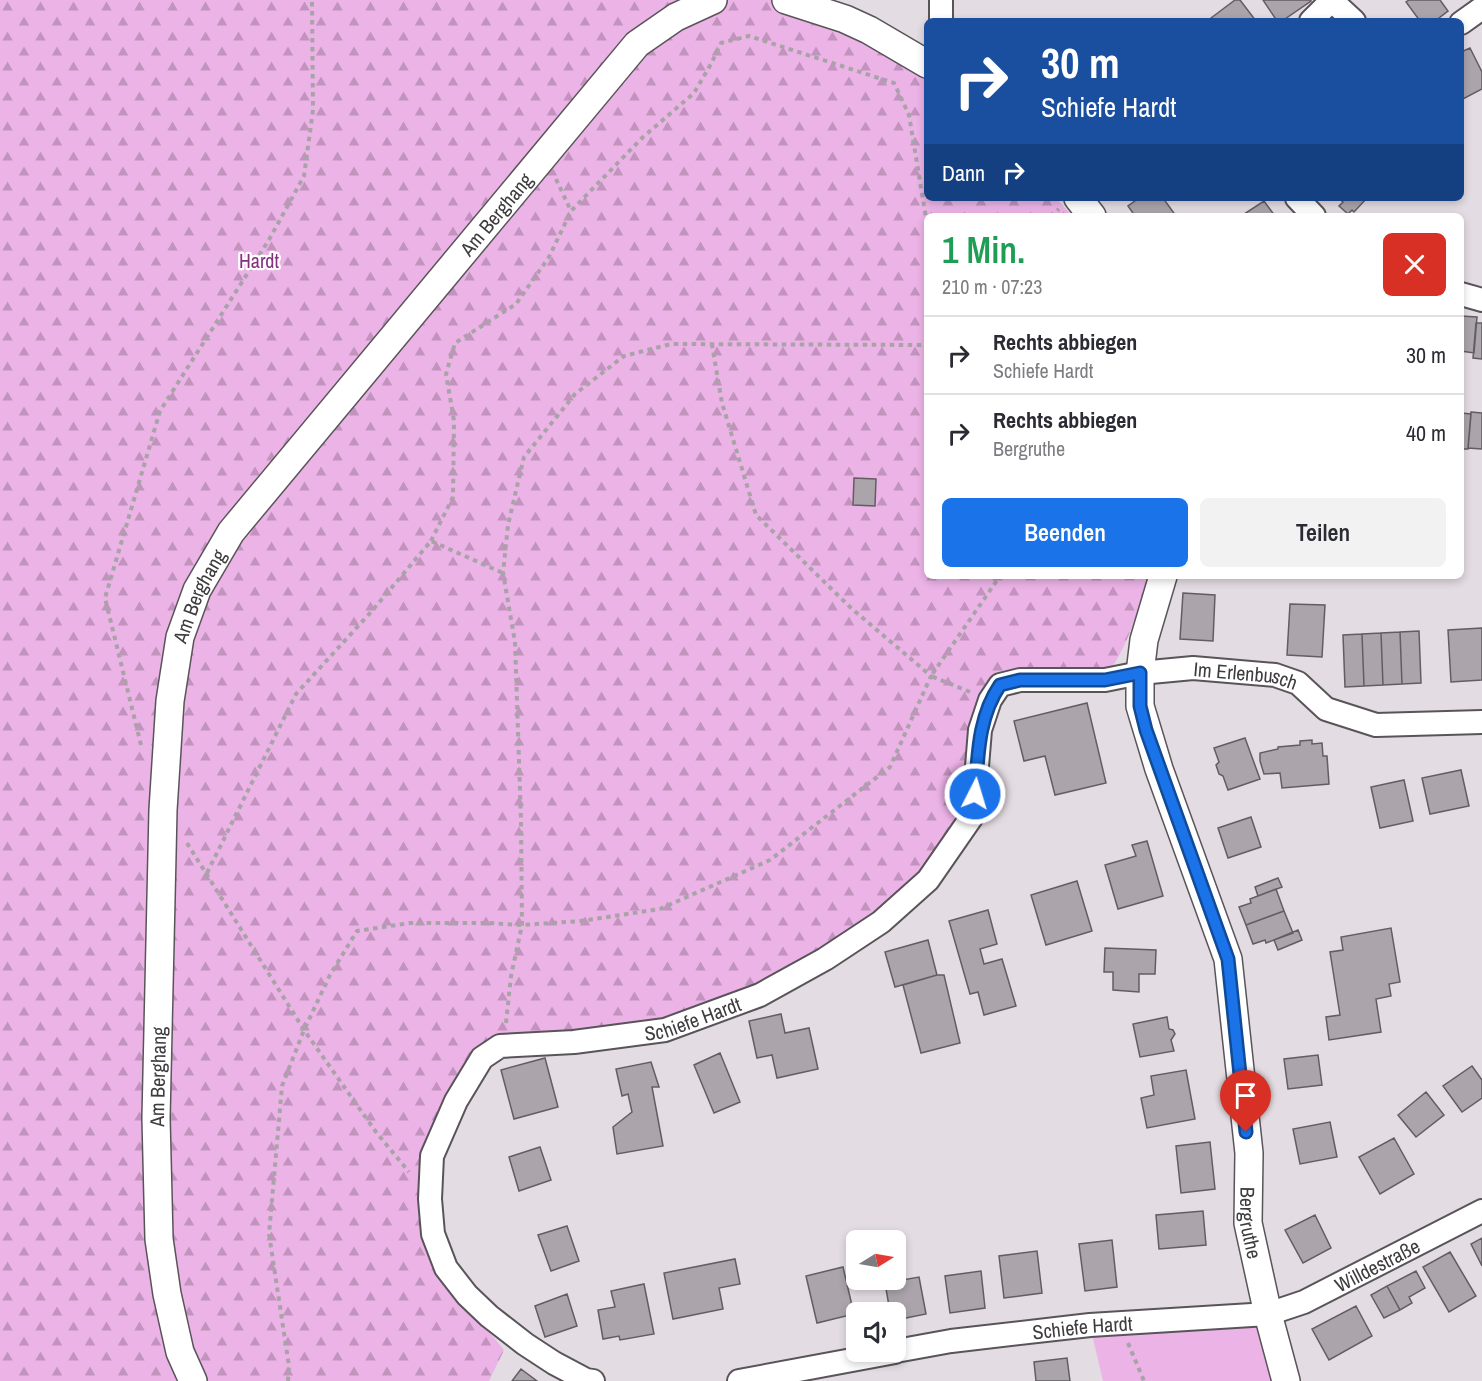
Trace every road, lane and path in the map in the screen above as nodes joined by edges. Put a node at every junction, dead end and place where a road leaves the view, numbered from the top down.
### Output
1 (312, 0) edge
2 (713, 0) edge
3 (786, 0) edge
4 (941, 0) edge
5 (1332, 0) edge
6 (1482, 8) edge
7 (941, 18) edge
8 (1314, 18) edge
9 (1350, 18) edge
10 (1464, 21) edge
11 (924, 61) edge
12 (545, 154) junction
13 (1299, 201) edge
14 (571, 211) junction
15 (925, 213) edge
16 (1311, 213) edge
17 (1464, 295) edge
18 (1482, 300) edge
19 (712, 345) junction
20 (924, 346) edge
21 (431, 542) junction
22 (503, 573) junction
23 (998, 579) edge
24 (1162, 579) edge
25 (1140, 673) junction
26 (931, 676) junction
27 (990, 700) junction
28 (1482, 722) edge
29 (142, 747) dead end
30 (163, 810) junction
31 (207, 873) junction
32 (522, 925) junction
33 (304, 1030) junction
34 (482, 1058) junction
35 (430, 1199) junction
36 (1482, 1211) edge
37 (1268, 1314) junction
38 (1119, 1323) junction
39 (906, 1349) edge
40 (846, 1360) edge
41 (193, 1381) edge
42 (288, 1381) edge
43 (593, 1381) edge
44 (739, 1381) edge
45 (1144, 1381) edge
46 (1286, 1381) edge

1 - 29 path
2 - 12 street, Am Berghang
3 - 11 street
4 - 7 street
5 - 8 street
5 - 9 street
6 - 10 street
12 - 14 path
12 - 30 street, Am Berghang
13 - 16 street
14 - 15 path
14 - 21 path
17 - 18 street
19 - 20 path
19 - 22 path
19 - 26 path
21 - 22 path
21 - 31 path
22 - 32 path
23 - 26 path
24 - 25 street, Bergruthe
25 - 27 street
25 - 28 street, Im Erlenbusch
25 - 37 street, Bergruthe
26 - 27 path
26 - 32 path
27 - 34 street, Schiefe Hardt
30 - 31 path
30 - 41 street, Am Berghang
31 - 33 path
32 - 33 path
32 - 34 path
33 - 35 path
33 - 42 path
34 - 35 street
35 - 43 street
36 - 37 street, Willdestraße
37 - 38 street, Schiefe Hardt
37 - 46 street, Bergruthe
38 - 39 street, Schiefe Hardt
38 - 45 path
40 - 44 street, Schiefe Hardt

